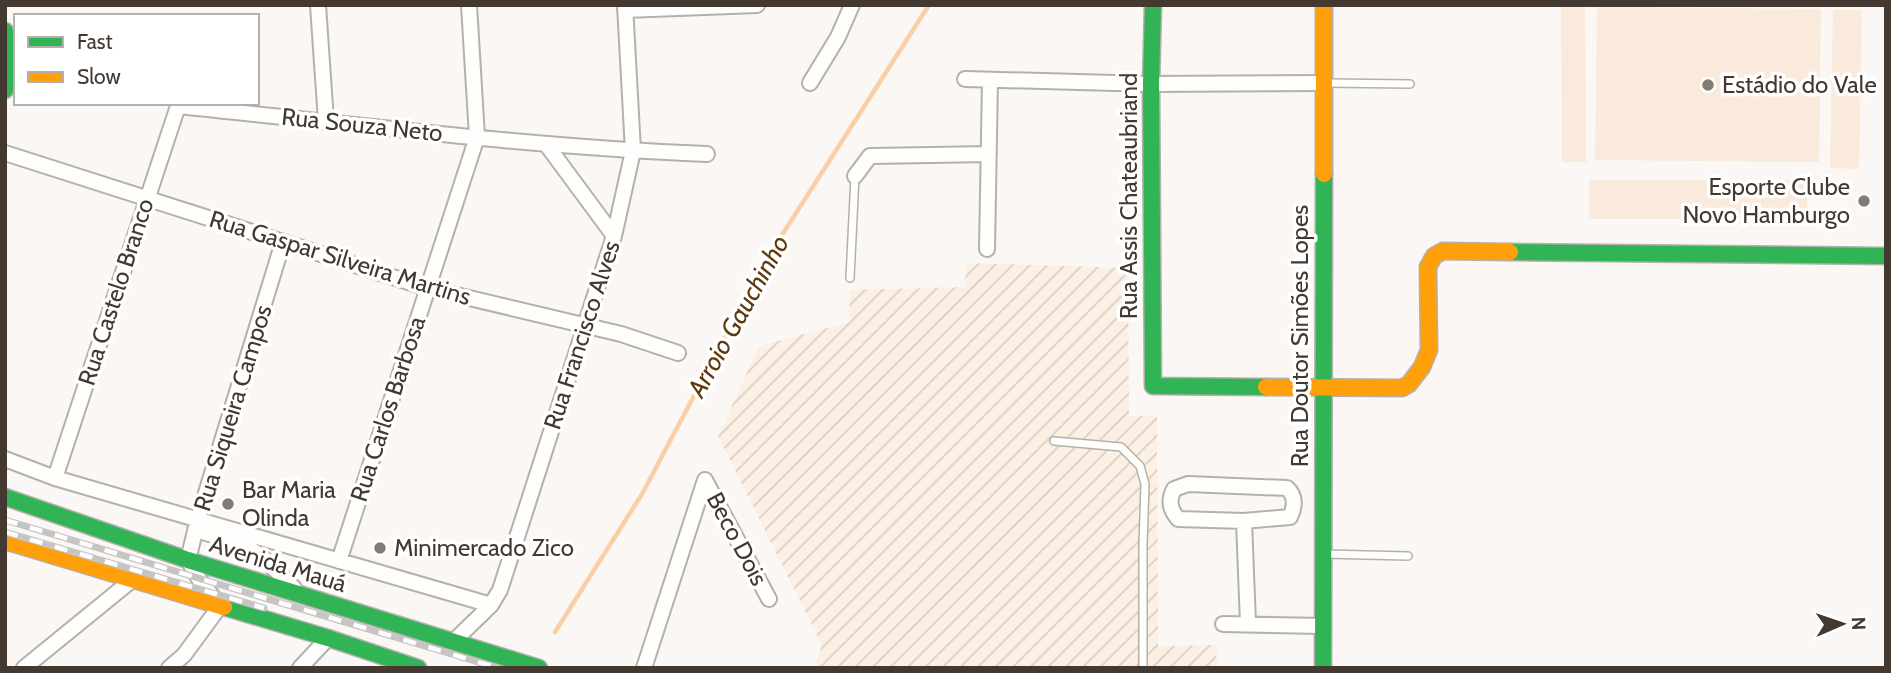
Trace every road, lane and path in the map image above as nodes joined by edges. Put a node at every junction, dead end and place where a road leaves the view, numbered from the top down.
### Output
1 (318, 5) edge
2 (469, 5) edge
3 (757, 5) edge
4 (852, 5) edge
5 (1153, 5) edge
6 (1324, 5) edge
7 (625, 8) edge
8 (5, 30) edge
9 (965, 79) dead end
10 (990, 80) junction
11 (810, 83) dead end
12 (1324, 83) junction
13 (1151, 84) junction
14 (1410, 84) dead end
15 (5, 90) edge
16 (177, 106) joint
17 (326, 121) junction
18 (477, 137) junction
19 (546, 144) junction
20 (633, 151) junction
21 (5, 153) edge
22 (707, 154) dead end
23 (989, 154) junction
24 (855, 176) joint
25 (147, 198) junction
26 (614, 236) junction
27 (283, 242) junction
28 (987, 248) dead end
29 (1886, 256) edge
30 (850, 278) dead end
31 (427, 288) junction
32 (587, 325) junction
33 (678, 353) dead end
34 (1322, 387) junction
35 (1055, 441) dead end
36 (5, 459) edge
37 (55, 478) junction
38 (5, 497) edge
39 (1244, 521) junction
40 (197, 524) junction
41 (5, 541) edge
42 (1323, 554) junction
43 (1408, 556) dead end
44 (188, 560) junction
45 (339, 561) junction
46 (132, 580) junction
47 (300, 594) junction
48 (769, 598) dead end
49 (220, 606) junction
50 (491, 606) junction
51 (1223, 624) dead end
52 (1248, 624) junction
53 (1323, 626) junction
54 (328, 638) junction
55 (454, 641) junction
56 (24, 668) edge
57 (169, 668) edge
58 (300, 668) edge
59 (418, 668) edge
60 (539, 668) edge
61 (644, 668) edge
62 (1143, 668) edge
63 (1323, 668) edge

1 - 17 street
2 - 18 street
3 - 7 street
4 - 11 street
5 - 13 main road, Rua Assis Chateaubriand
6 - 12 main road, Rua Doutor Simões Lopes
7 - 20 street, Rua Francisco Alves
8 - 15 main road
9 - 10 street
10 - 13 street
10 - 23 street
12 - 13 street
12 - 14 lane
12 - 34 main road, Rua Doutor Simões Lopes
13 - 34 main road, Rua Assis Chateaubriand
16 - 17 street, Rua Souza Neto
16 - 25 street, Rua Castelo Branco
17 - 18 street, Rua Souza Neto
18 - 19 street, Rua Souza Neto
18 - 31 street, Rua Carlos Barbosa
19 - 20 street, Rua Souza Neto
19 - 26 street
20 - 22 street, Rua Souza Neto
20 - 26 street, Rua Francisco Alves
21 - 25 street, Rua Gaspar Silveira Martins
23 - 24 street
23 - 28 street
24 - 30 lane
25 - 27 street, Rua Gaspar Silveira Martins
25 - 37 street, Rua Castelo Branco
26 - 32 street, Rua Francisco Alves
27 - 31 street, Rua Gaspar Silveira Martins
27 - 40 street, Rua Siqueira Campos
29 - 34 main road
31 - 32 street, Rua Gaspar Silveira Martins
31 - 45 street, Rua Carlos Barbosa
32 - 33 street, Rua Gaspar Silveira Martins
32 - 50 street, Rua Francisco Alves
34 - 42 main road, Rua Doutor Simões Lopes
35 - 62 lane
36 - 37 street, Avenida Mauá
37 - 40 street, Avenida Mauá
38 - 44 main road, Avenida Mauá
39 - 39 street
39 - 52 street
40 - 44 street, Rua Siqueira Campos
40 - 45 street, Avenida Mauá
40 - 47 street
41 - 46 main road
42 - 43 lane
42 - 53 main road, Rua Doutor Simões Lopes
44 - 47 main road, Avenida Mauá
44 - 49 street
45 - 50 street, Avenida Mauá
46 - 49 main road
46 - 56 street
47 - 55 main road, Avenida Mauá
48 - 61 street, Beco Dois
49 - 54 main road
49 - 57 street
50 - 55 street, Rua Francisco Alves
51 - 52 street
52 - 53 street
53 - 63 main road, Rua Doutor Simões Lopes
54 - 58 street
54 - 59 main road
55 - 60 main road, Avenida Mauá

